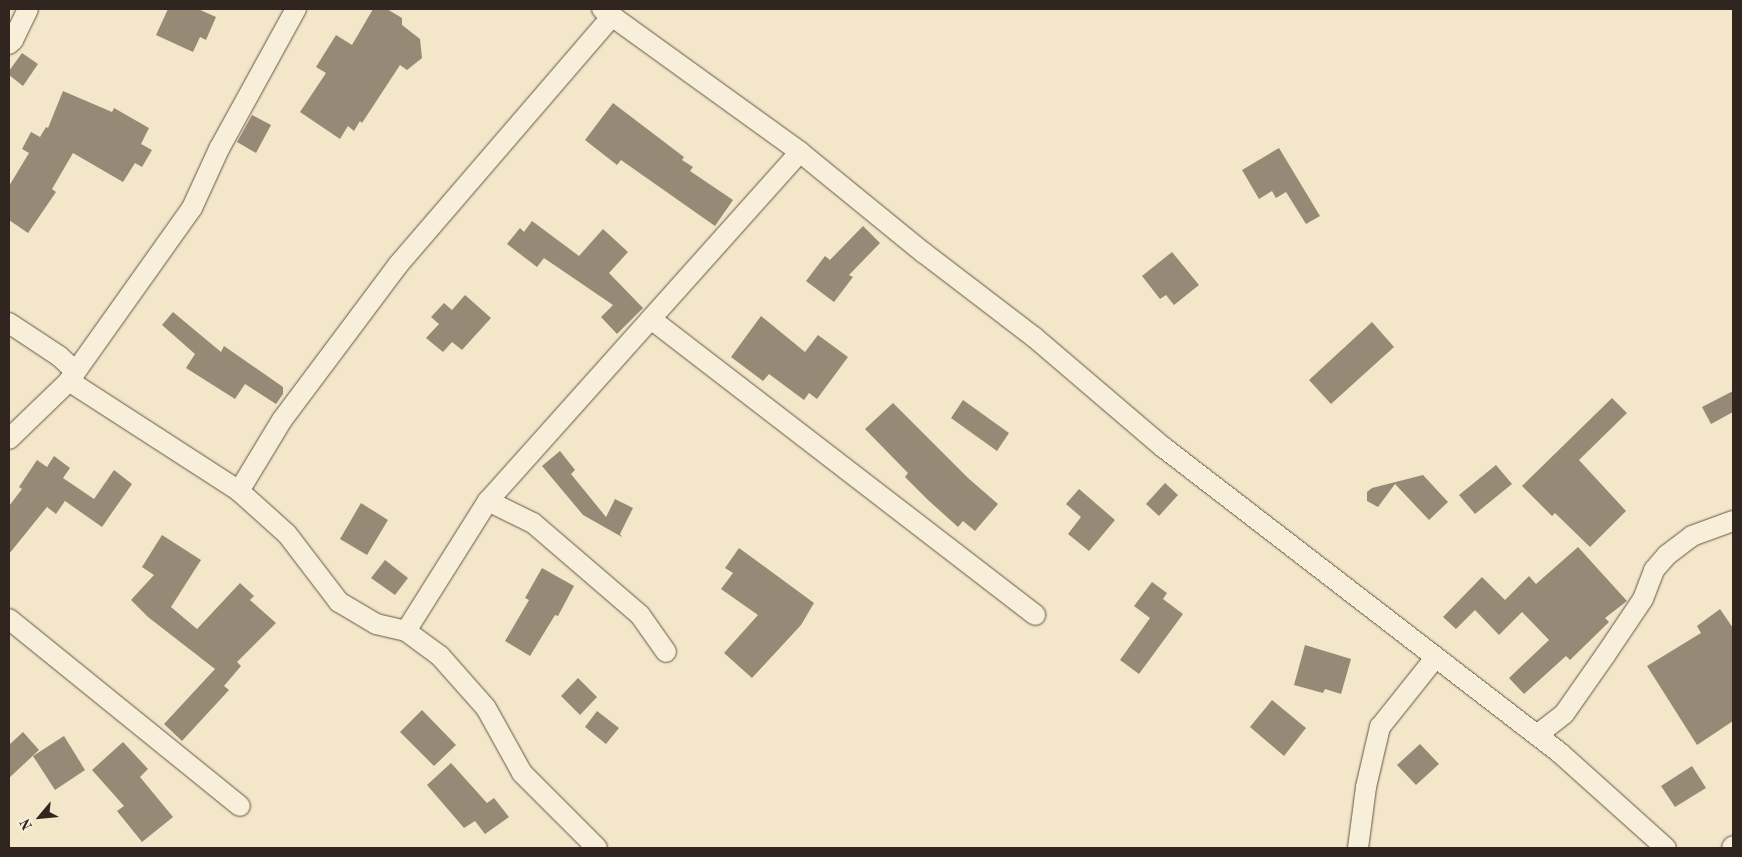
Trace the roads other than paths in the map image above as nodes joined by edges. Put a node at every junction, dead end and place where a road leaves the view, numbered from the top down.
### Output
1 (28, 9) edge
2 (296, 9) edge
3 (607, 13) edge
4 (9, 44) edge
5 (800, 152) junction
6 (651, 319) junction
7 (9, 323) edge
8 (72, 377) junction
9 (9, 439) edge
10 (240, 491) junction
11 (488, 502) junction
12 (1733, 521) edge
13 (1035, 615) dead end
14 (9, 619) edge
15 (406, 631) junction
16 (666, 652) dead end
17 (1435, 658) junction
18 (1564, 714) junction
19 (1537, 735) junction
20 (1560, 753) junction
21 (240, 806) dead end
22 (586, 845) edge
23 (1358, 848) edge
24 (1666, 848) edge

1 - 4 street
2 - 8 street
3 - 5 street
3 - 10 street
5 - 6 street
5 - 17 street
6 - 11 street
6 - 13 street
7 - 8 street
8 - 9 street
8 - 10 street
10 - 15 street
11 - 15 street
11 - 16 street
12 - 18 street
14 - 21 street
15 - 22 street
17 - 19 street
17 - 23 street
18 - 19 street
18 - 20 street
19 - 20 street
20 - 24 street

